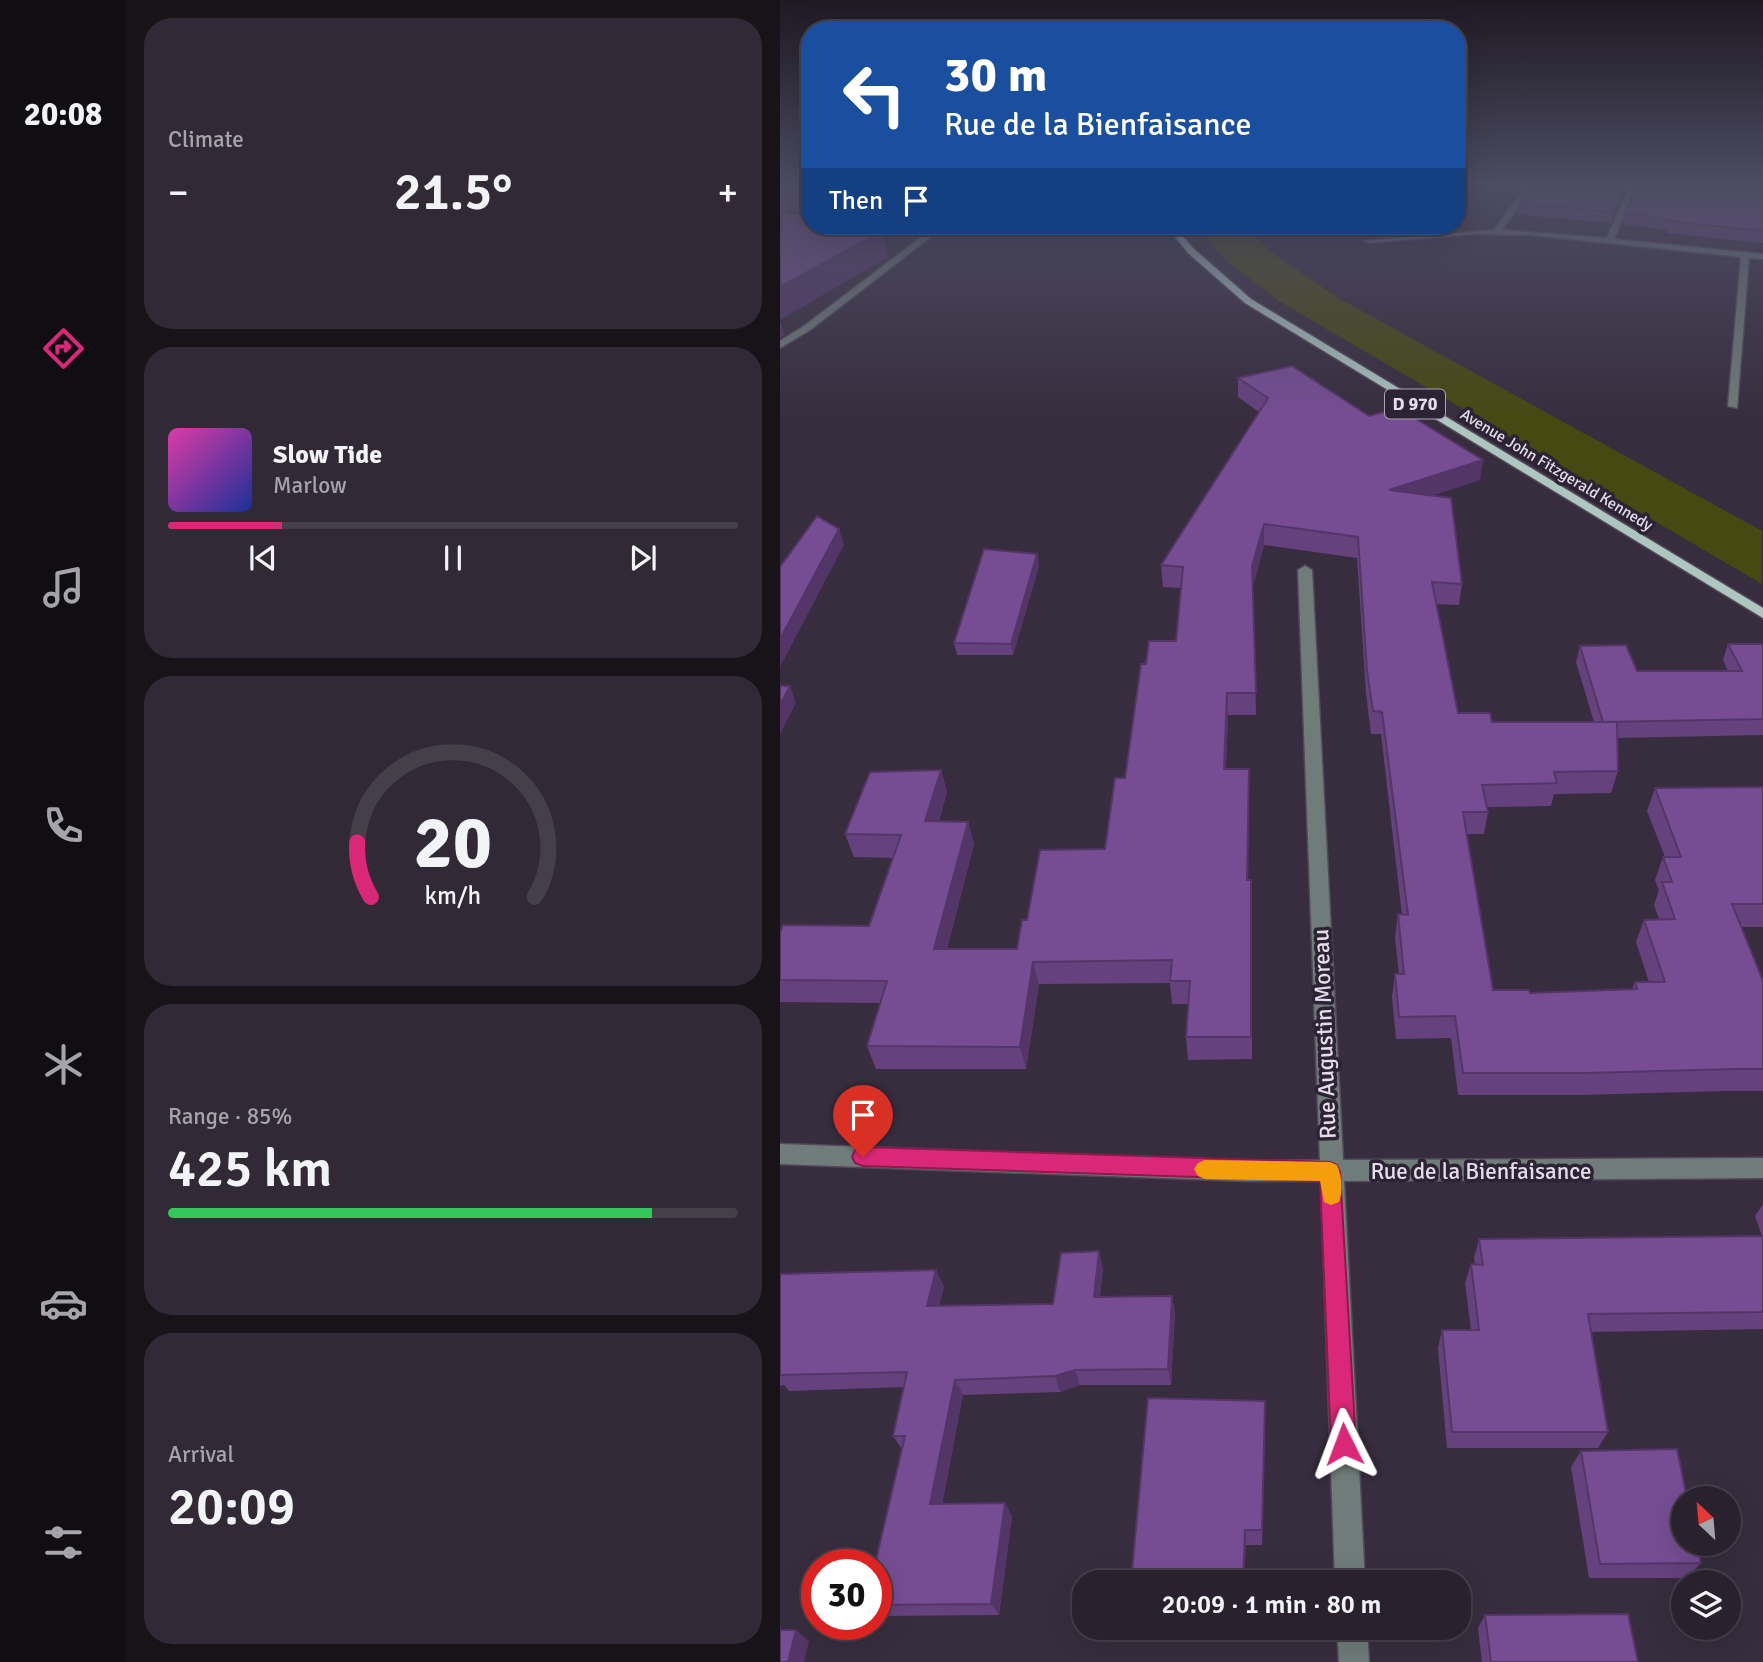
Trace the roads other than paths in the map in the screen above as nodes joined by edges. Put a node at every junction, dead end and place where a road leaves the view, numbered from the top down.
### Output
1 (892, 264) edge
2 (1204, 264) edge
3 (1744, 264) edge
4 (780, 345) edge
5 (1733, 406) dead end
6 (1304, 570) dead end
7 (1762, 614) edge
8 (780, 1154) edge
9 (1762, 1168) edge
10 (1330, 1172) junction
11 (1349, 1570) edge
12 (1353, 1640) edge
13 (1354, 1662) edge

1 - 4 street
2 - 7 main road, Avenue John Fitzgerald Kennedy / D 970
3 - 5 street
6 - 10 street, Rue Augustin Moreau
8 - 10 street, Rue de la Bienfaisance
9 - 10 street, Rue de la Bienfaisance
10 - 11 street, Rue Augustin Moreau
12 - 13 street

